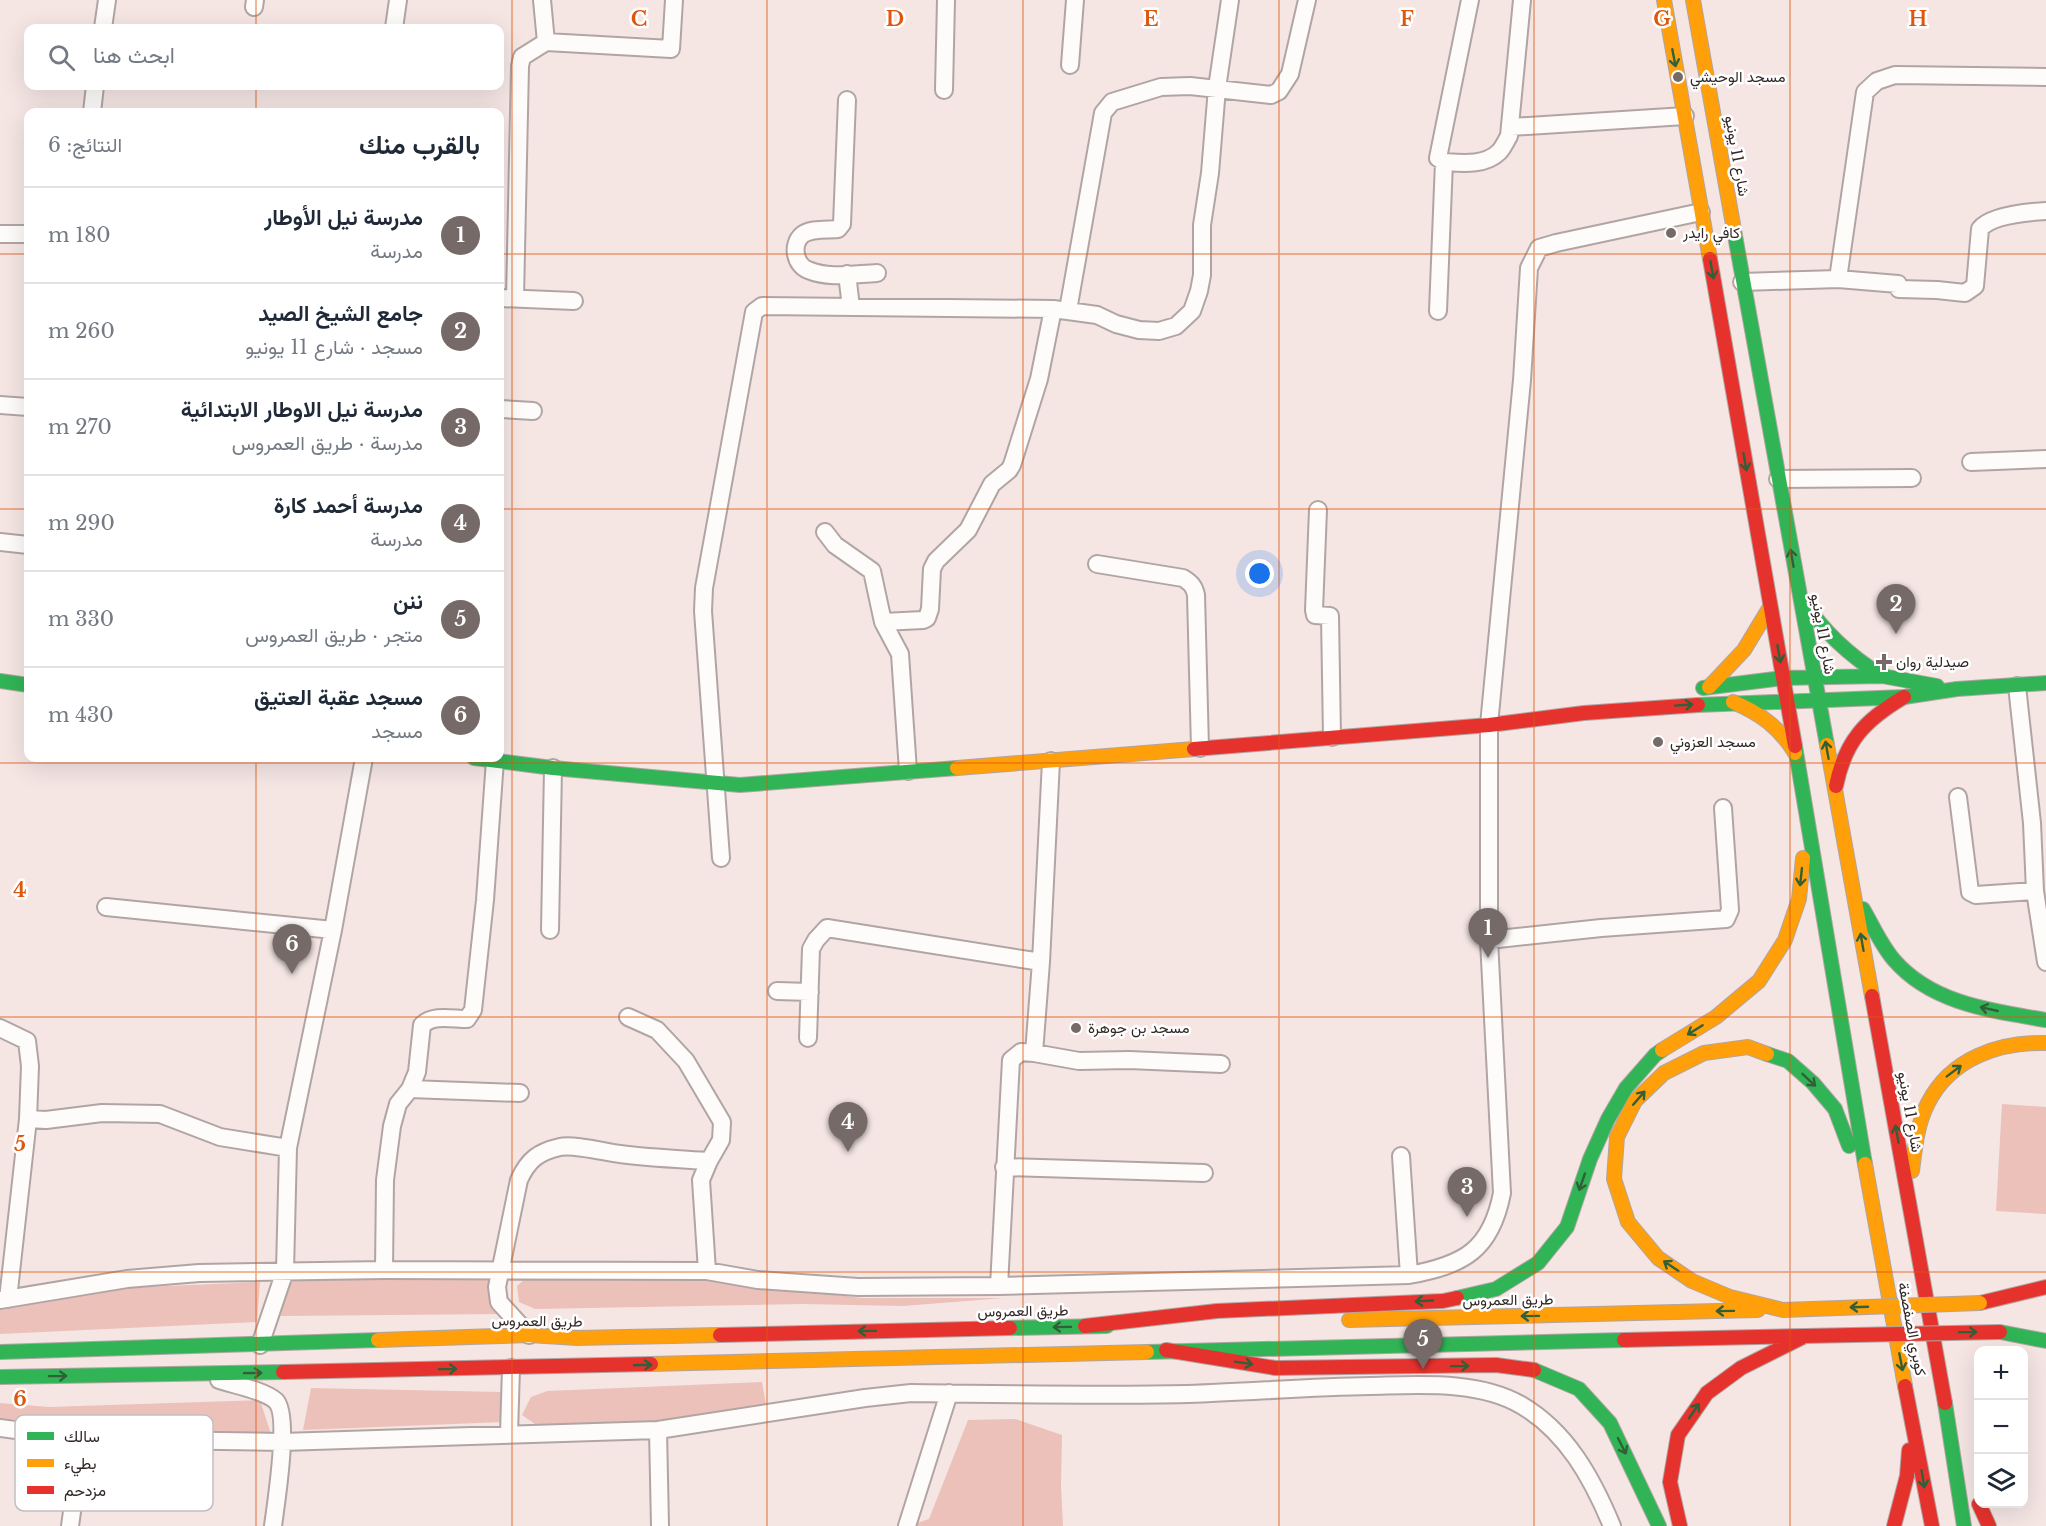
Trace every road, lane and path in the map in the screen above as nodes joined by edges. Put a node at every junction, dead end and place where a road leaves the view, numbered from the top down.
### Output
1 (107, 0) edge
2 (398, 0) edge
3 (542, 0) edge
4 (674, 0) edge
5 (946, 0) edge
6 (1075, 0) edge
7 (1230, 0) edge
8 (1307, 0) edge
9 (1470, 0) edge
10 (1522, 0) edge
11 (1664, 0) edge
12 (1693, 0) edge
13 (104, 24) edge
14 (395, 24) edge
15 (546, 42) junction
16 (1070, 65) dead end
17 (2046, 77) edge
18 (1217, 88) junction
19 (95, 90) edge
20 (944, 90) dead end
21 (847, 100) dead end
22 (92, 108) edge
23 (1685, 116) junction
24 (1511, 127) junction
25 (1444, 162) junction
26 (1701, 212) junction
27 (2046, 212) edge
28 (0, 234) edge
29 (24, 234) edge
30 (877, 273) dead end
31 (847, 274) junction
32 (1838, 279) junction
33 (1742, 282) junction
34 (507, 298) edge
35 (574, 301) dead end
36 (851, 307) junction
37 (1060, 309) junction
38 (1438, 311) dead end
39 (0, 405) edge
40 (24, 407) edge
41 (504, 409) edge
42 (533, 411) dead end
43 (2046, 459) edge
44 (1971, 462) dead end
45 (1912, 478) dead end
46 (1778, 479) junction
47 (1318, 510) dead end
48 (825, 532) dead end
49 (0, 542) edge
50 (24, 545) edge
51 (1097, 564) dead end
52 (1798, 592) junction
53 (1770, 607) junction
54 (883, 622) junction
55 (1813, 676) junction
56 (1882, 676) junction
57 (1783, 678) junction
58 (0, 681) edge
59 (2046, 683) edge
60 (24, 684) edge
61 (2017, 686) junction
62 (1709, 687) junction
63 (1957, 689) junction
64 (1904, 697) junction
65 (1818, 699) junction
66 (1787, 700) junction
67 (1733, 702) junction
68 (1584, 713) junction
69 (1489, 725) junction
70 (1332, 736) junction
71 (1200, 748) junction
72 (1797, 759) junction
73 (1051, 760) junction
74 (504, 761) edge
75 (363, 762) edge
76 (495, 762) edge
77 (553, 768) junction
78 (909, 771) junction
79 (715, 783) junction
80 (1835, 796) junction
81 (1804, 797) junction
82 (1958, 797) dead end
83 (1723, 808) dead end
84 (2039, 822) edge
85 (721, 858) dead end
86 (2035, 891) junction
87 (1853, 894) junction
88 (106, 907) dead end
89 (333, 930) junction
90 (550, 930) dead end
91 (1489, 940) junction
92 (1041, 962) junction
93 (2046, 962) edge
94 (777, 990) dead end
95 (810, 992) junction
96 (628, 1017) dead end
97 (2046, 1020) edge
98 (0, 1028) edge
99 (808, 1038) dead end
100 (2046, 1043) edge
101 (1034, 1053) junction
102 (1221, 1064) dead end
103 (410, 1089) junction
104 (520, 1093) dead end
105 (28, 1119) junction
106 (288, 1148) junction
107 (1401, 1156) dead end
108 (709, 1161) junction
109 (1004, 1167) junction
110 (1204, 1173) dead end
111 (1909, 1202) junction
112 (1873, 1215) junction
113 (384, 1270) junction
114 (285, 1271) junction
115 (500, 1271) junction
116 (707, 1271) junction
117 (1409, 1275) junction
118 (999, 1286) junction
119 (2046, 1287) edge
120 (4, 1299) edge
121 (2046, 1302) edge
122 (1980, 1303) junction
123 (1783, 1310) junction
124 (1336, 1320) dead end
125 (1288, 1322) dead end
126 (1084, 1326) junction
127 (2046, 1331) edge
128 (2000, 1332) junction
129 (529, 1335) junction
130 (1805, 1336) junction
131 (2046, 1341) edge
132 (260, 1345) junction
133 (1166, 1350) junction
134 (0, 1352) edge
135 (512, 1368) junction
136 (201, 1374) junction
137 (0, 1377) edge
138 (949, 1394) junction
139 (1912, 1417) junction
140 (1949, 1424) junction
141 (0, 1428) edge
142 (15, 1430) edge
143 (658, 1430) junction
144 (509, 1434) junction
145 (213, 1441) edge
146 (282, 1442) junction
147 (1974, 1490) edge
148 (1981, 1508) edge
149 (72, 1511) edge
150 (70, 1526) edge
151 (273, 1526) edge
152 (660, 1526) edge
153 (907, 1526) edge
154 (1612, 1526) edge
155 (1659, 1526) edge
156 (1680, 1526) edge
157 (1894, 1526) edge
158 (1932, 1526) edge
159 (1964, 1526) edge
160 (1989, 1526) edge

1 - 13 street
2 - 14 street
3 - 15 street
4 - 15 street
5 - 20 street
6 - 16 street
7 - 18 street
8 - 18 street
9 - 25 street
10 - 24 street
11 -> 23 main road
12 - 33 main road, شارع 11 يونيو
15 - 34 street
17 - 32 street
18 - 37 street
18 - 37 street
19 - 22 street
21 - 31 street
23 - 24 street
23 - 26 main road
24 - 25 street
25 - 38 street
26 -> 53 main road
26 - 69 street
27 - 32 street
28 - 29 street
30 - 31 street
31 - 36 street
32 - 33 street
33 - 46 main road, شارع 11 يونيو
34 - 35 street
36 - 37 street
36 - 79 street
37 - 54 street
39 - 40 street
41 - 42 street
43 - 44 street
45 - 46 street
52 -> 46 main road, شارع 11 يونيو
47 - 70 street
48 - 54 street
49 - 50 street
51 - 71 street
52 - 55 main road, شارع 11 يونيو
52 - 56 main road
53 -> 57 main road
53 - 62 main road
54 - 78 street
55 - 56 main road
55 - 57 main road
55 - 65 main road, شارع 11 يونيو
56 - 63 main road
57 - 62 main road
57 - 66 main road
58 - 60 main road
59 - 61 main road
61 - 63 main road
61 - 84 street
62 - 68 main road
63 - 64 main road
64 - 65 main road
64 - 80 main road
65 - 66 main road
80 -> 65 main road, شارع 11 يونيو
66 - 67 main road
66 - 72 main road
68 -> 67 main road
67 - 72 main road
68 - 69 main road
69 - 70 main road
69 - 91 street
70 - 71 main road
71 - 73 main road
72 - 81 main road
73 - 78 main road
73 - 92 street
74 - 77 main road
75 - 89 street
76 - 103 street
77 - 79 main road
77 - 90 street
78 - 79 main road
79 - 85 street
80 - 87 main road, شارع 11 يونيو
81 - 112 main road
81 -> 126 main road
82 - 86 street
83 - 91 street
84 - 86 street
86 - 93 street
97 -> 87 main road
111 -> 87 main road, شارع 11 يونيو
88 - 89 street
89 - 106 street
91 - 117 street
92 - 95 street
92 - 101 street
94 - 95 street
95 - 99 street
96 - 108 street
98 - 105 street
111 -> 100 main road
101 - 102 street
101 - 109 street
103 - 104 street
103 - 113 street
105 - 106 street
105 - 120 street
106 - 114 street
107 - 117 street
108 - 115 street
108 - 116 street
109 - 110 street
109 - 118 street
111 - 140 main road, شارع 11 يونيو
123 -> 112 main road
112 -> 139 main road, كوبري الصفصفة
113 - 114 street
113 - 115 street
114 - 120 street
114 - 132 street
115 - 116 street
115 - 129 street
116 - 118 street
117 - 118 street
119 - 122 main road
121 - 122 main road, طريق العمروس
122 -> 123 main road, طريق العمروس, bridge
123 -> 124 main road, طريق العمروس
125 - 126 main road, طريق العمروس
126 -> 129 main road, طريق العمروس
127 - 128 main road
130 -> 128 main road, bridge
128 - 131 main road
129 - 132 main road, طريق العمروس
130 - 133 main road
156 -> 130 main road
132 - 134 main road, طريق العمروس
135 -> 133 main road
133 -> 155 main road
136 -> 135 main road
135 - 144 street
137 -> 136 main road
136 - 146 street
138 - 143 street
138 - 153 street
138 - 154 street
139 - 157 main road
139 -> 158 main road, كوبري الصفصفة
140 - 147 main road
140 - 159 main road
141 - 142 street
143 - 144 street
143 - 152 street
144 - 146 street
145 - 146 street
146 - 151 street
148 - 160 main road
149 - 150 street

